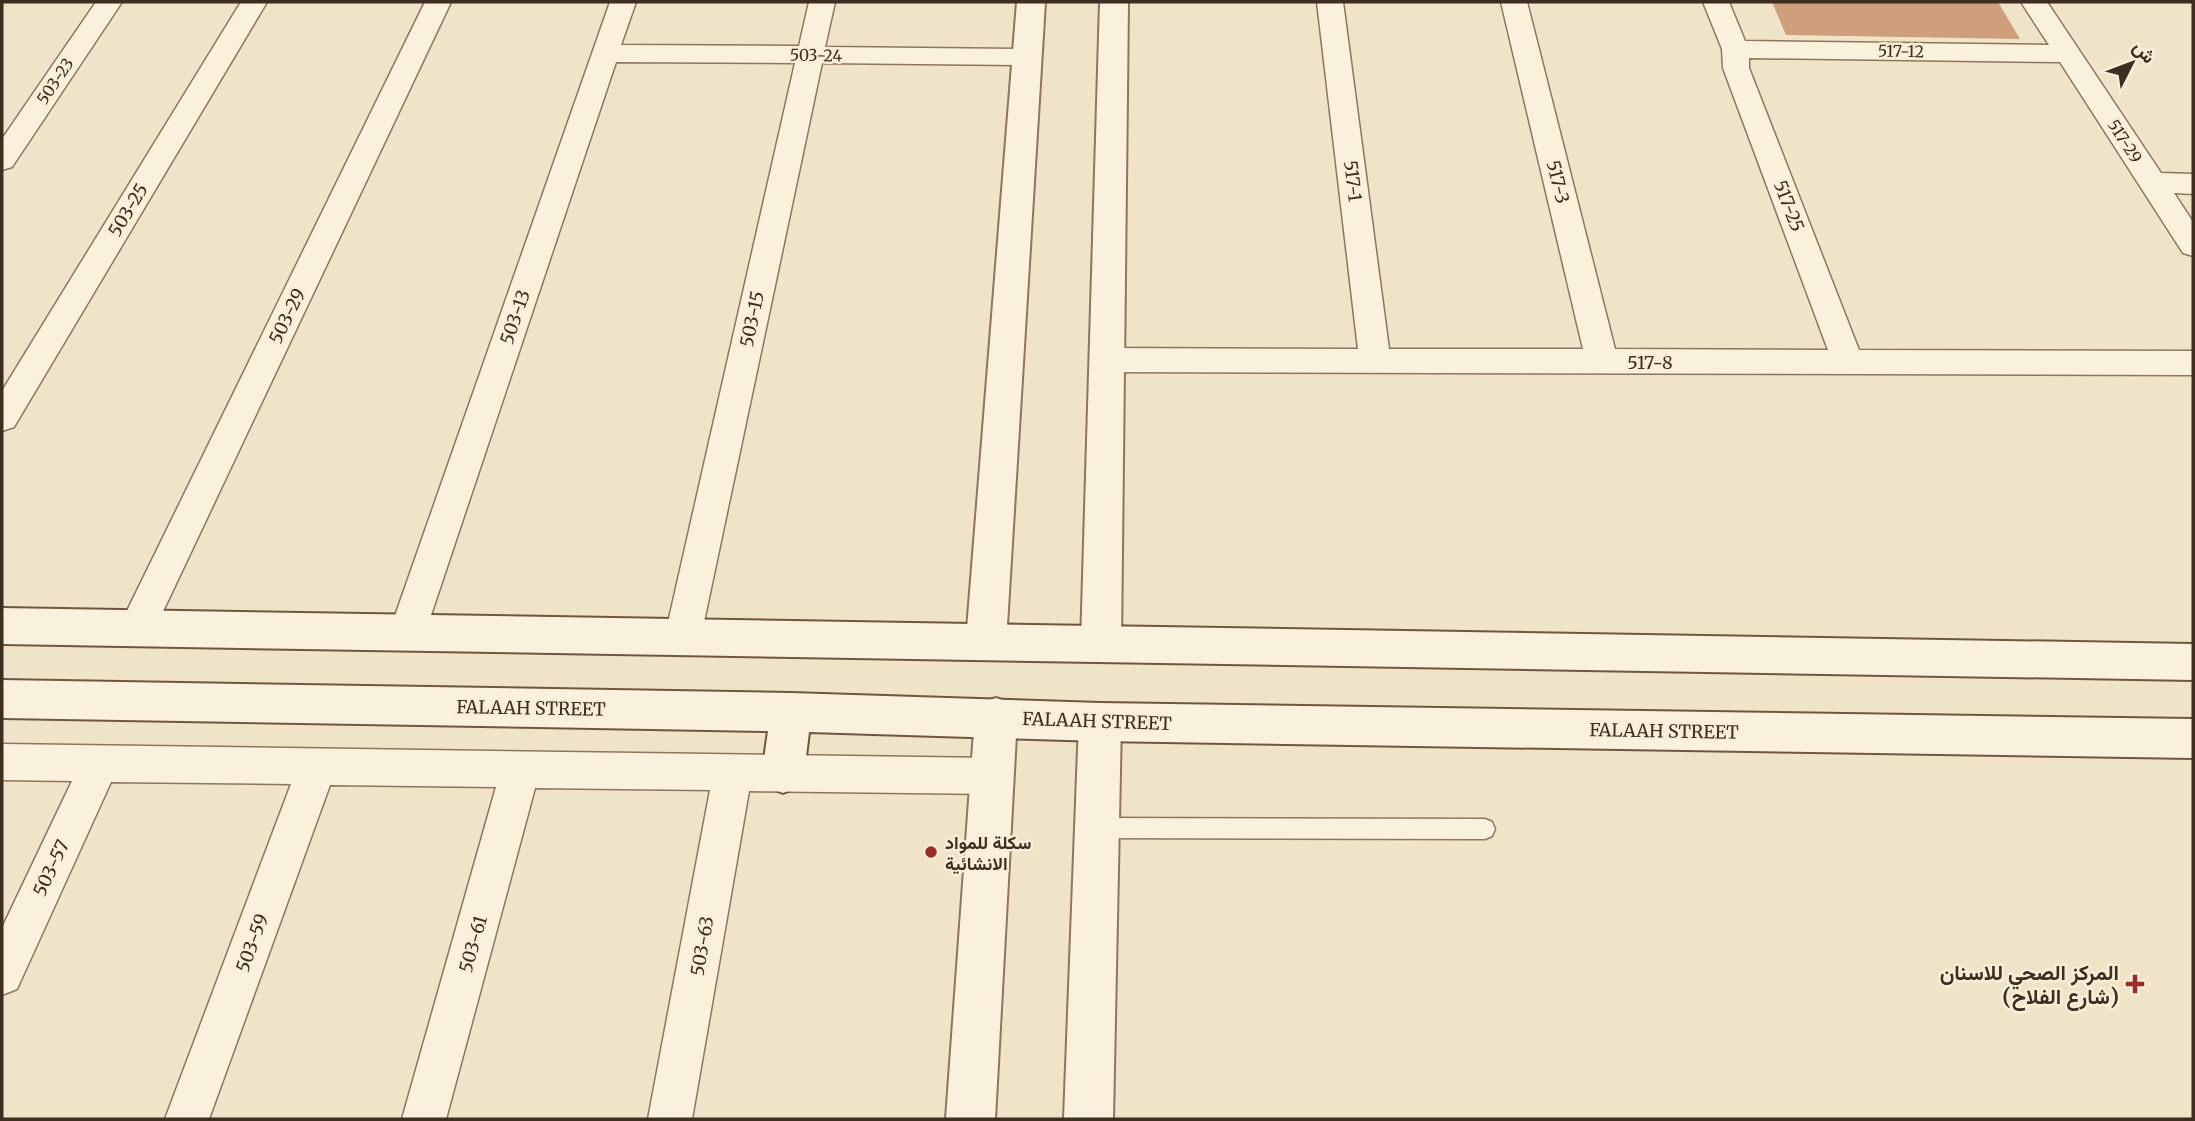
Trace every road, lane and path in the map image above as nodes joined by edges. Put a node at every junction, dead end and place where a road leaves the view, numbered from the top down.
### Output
1 (109, 2) edge
2 (254, 2) edge
3 (438, 2) edge
4 (623, 2) edge
5 (822, 2) edge
6 (1031, 2) edge
7 (1114, 2) edge
8 (1330, 2) edge
9 (1514, 2) edge
10 (1716, 2) edge
11 (2034, 2) edge
12 (1735, 48) junction
13 (606, 53) junction
14 (2068, 54) junction
15 (810, 55) junction
16 (1027, 57) junction
17 (2, 160) edge
18 (2152, 183) junction
19 (2193, 184) edge
20 (2193, 245) edge
21 (1107, 360) junction
22 (1375, 360) junction
23 (1602, 362) junction
24 (1849, 362) junction
25 (2193, 363) edge
26 (2, 418) edge
27 (2, 626) edge
28 (136, 630) junction
29 (407, 633) junction
30 (682, 636) junction
31 (986, 642) junction
32 (1101, 644) junction
33 (2193, 662) edge
34 (2, 699) edge
35 (791, 712) junction
36 (996, 717) junction
37 (1100, 722) junction
38 (2193, 739) edge
39 (2, 762) edge
40 (100, 763) junction
41 (317, 766) junction
42 (522, 769) junction
43 (733, 772) junction
44 (783, 773) junction
45 (992, 776) junction
46 (1097, 828) junction
47 (1485, 829) dead end
48 (2, 974) edge
49 (187, 1119) edge
50 (424, 1119) edge
51 (670, 1119) edge
52 (970, 1119) edge
53 (1088, 1119) edge

1 - 17 street, 503-23
2 - 26 street, 503-25
3 - 28 street, 503-29
4 - 13 street, 503-13
5 - 15 street, 503-15
6 - 16 main road
7 - 21 main road
8 - 22 street, 517-1
9 - 23 street, 517-3
10 - 12 street, 517-25
11 - 14 street, 517-29
12 - 14 street, 517-12
12 - 24 street, 517-25
13 - 15 street, 503-24
13 - 29 street, 503-13
14 - 18 street, 517-29
15 - 16 street, 503-24
15 - 30 street, 503-15
16 - 31 main road
18 - 19 street
18 - 20 street, 517-29
21 - 22 street, 517-8
21 - 32 main road
22 - 23 street, 517-8
23 - 24 street, 517-8
24 - 25 street, 517-8
27 - 28 main road
28 - 29 main road
29 - 30 main road
30 - 31 main road
31 - 32 main road
32 - 33 main road
34 - 35 main road, FALAAH STREET
35 - 36 main road, FALAAH STREET
35 - 44 main road
36 - 37 main road, FALAAH STREET
36 - 45 main road
37 - 38 main road, FALAAH STREET
37 - 46 main road
39 - 40 street
40 - 41 street
40 - 48 street, 503-57
41 - 42 street
41 - 49 street, 503-59
42 - 43 street
42 - 50 street, 503-61
43 - 44 street
43 - 51 street, 503-63
44 - 45 street
45 - 52 main road
46 - 47 lane
46 - 53 main road

